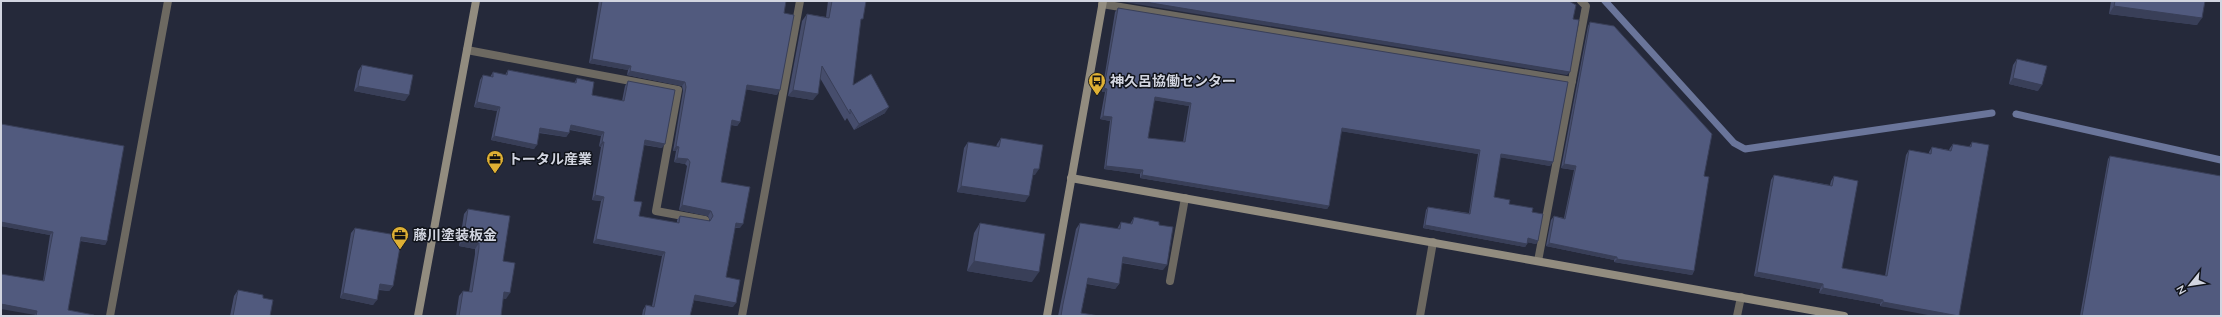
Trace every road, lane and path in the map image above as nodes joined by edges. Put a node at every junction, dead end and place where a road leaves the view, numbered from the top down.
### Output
1 (168, 1) edge
2 (476, 1) edge
3 (800, 1) edge
4 (1581, 1) edge
5 (1102, 2) edge
6 (467, 50) junction
7 (1572, 81) junction
8 (1072, 178) junction
9 (1185, 198) junction
10 (705, 220) edge
11 (1433, 242) junction
12 (1538, 261) junction
13 (1170, 281) dead end
14 (1741, 298) junction
15 (110, 316) edge
16 (418, 316) edge
17 (742, 316) edge
18 (1047, 316) edge
19 (1420, 316) edge
20 (1737, 316) edge
21 (1844, 316) edge

1 - 15 street
2 - 6 street
3 - 17 street
4 - 7 street
5 - 7 street
5 - 8 street
6 - 10 street
6 - 16 street
7 - 12 street
8 - 9 street
8 - 18 street
9 - 11 street
9 - 13 street
11 - 12 street
11 - 19 street
12 - 14 street
14 - 20 street
14 - 21 street

